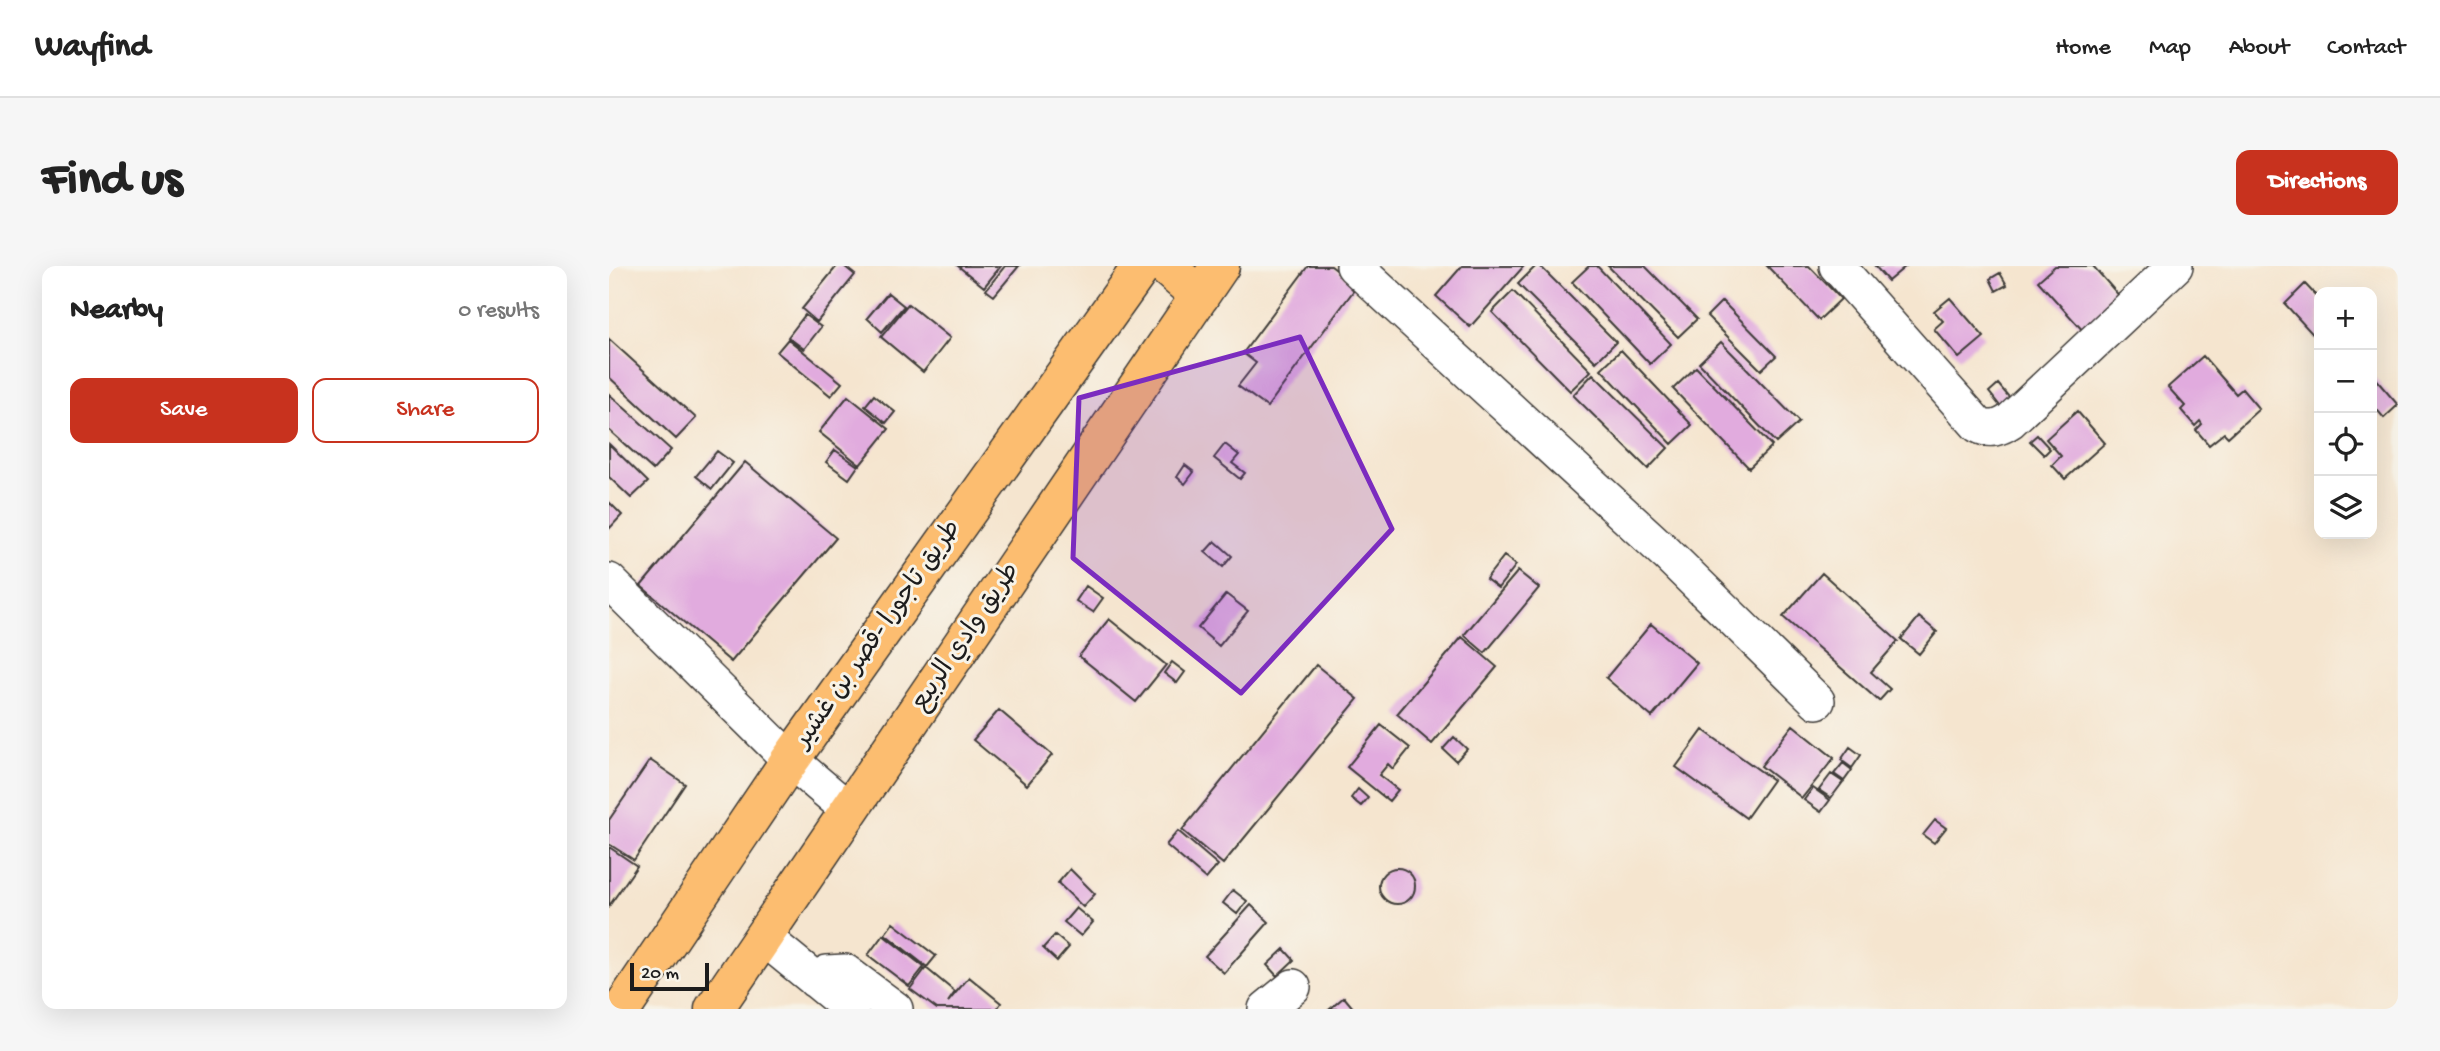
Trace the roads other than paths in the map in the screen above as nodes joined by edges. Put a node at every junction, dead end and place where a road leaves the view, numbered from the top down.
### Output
1 (1142, 266) edge
2 (1165, 266) edge
3 (1354, 266) edge
4 (1836, 266) edge
5 (2175, 266) edge
6 (1210, 281) edge
7 (609, 581) edge
8 (1817, 701) dead end
9 (790, 760) junction
10 (849, 810) junction
11 (763, 937) junction
12 (815, 980) junction
13 (1293, 987) dead end
14 (622, 1009) edge
15 (714, 1009) edge
16 (851, 1009) edge
17 (895, 1009) edge
18 (1266, 1009) edge

1 - 9 highway, طريق تاجورا -قصر بن غشير
2 - 6 highway
3 - 8 street
4 - 5 street
6 - 10 highway, طريق وادي الربيع
7 - 9 street
9 - 10 street
9 - 14 highway, طريق تاجورا -قصر بن غشير
10 - 11 highway, طريق وادي الربيع
11 - 12 street
11 - 15 highway, طريق وادي الربيع
12 - 16 street
12 - 17 street
13 - 18 street

